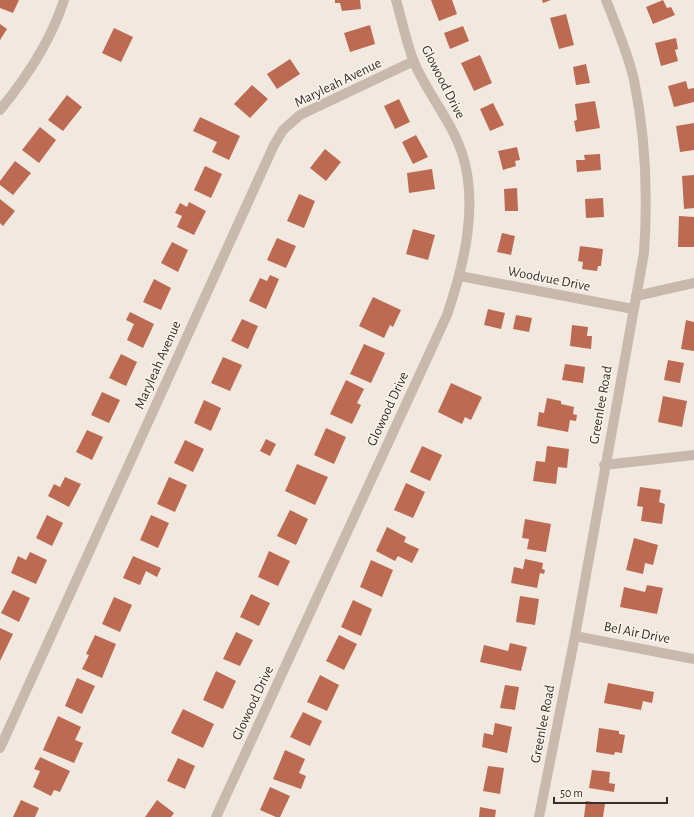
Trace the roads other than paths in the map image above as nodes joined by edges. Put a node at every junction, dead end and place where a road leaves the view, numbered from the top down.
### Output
1 (64, 0) edge
2 (396, 0) edge
3 (606, 0) edge
4 (414, 62) junction
5 (0, 110) edge
6 (460, 276) junction
7 (694, 283) edge
8 (636, 296) junction
9 (633, 309) junction
10 (694, 455) edge
11 (604, 465) junction
12 (575, 636) junction
13 (694, 659) edge
14 (0, 748) edge
15 (216, 817) edge
16 (539, 817) edge

1 - 5 street
2 - 4 street, Glowood Drive
3 - 8 street, Greenlee Road
4 - 6 street, Glowood Drive
4 - 14 street, Maryleah Avenue
6 - 9 street, Woodvue Drive
6 - 15 street, Glowood Drive
7 - 8 street
8 - 9 street, Greenlee Road
9 - 11 street, Greenlee Road
10 - 11 street
11 - 12 street, Greenlee Road
12 - 13 street, Bel Air Drive
12 - 16 street, Greenlee Road

